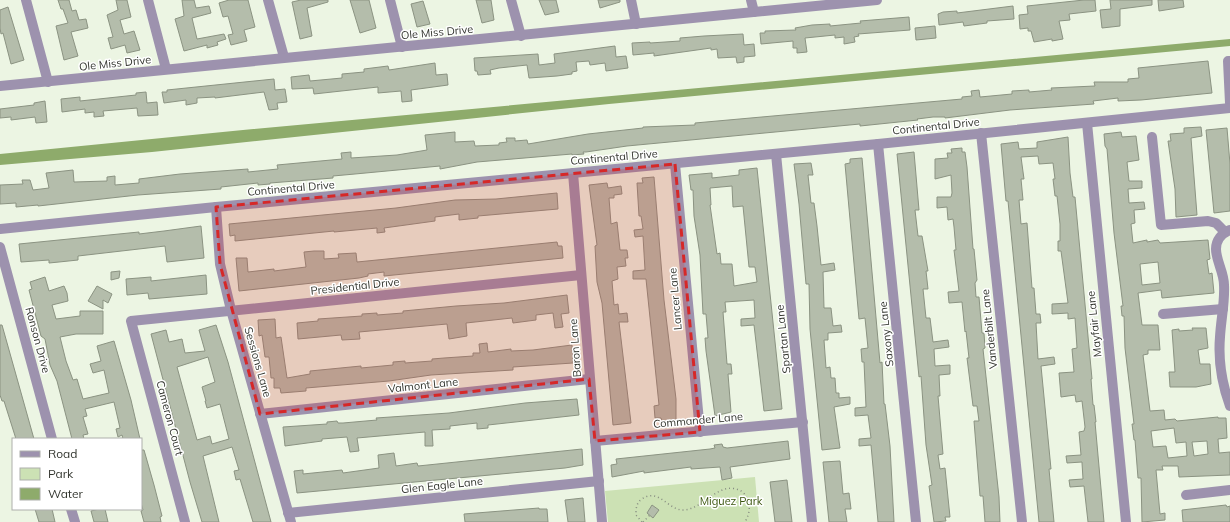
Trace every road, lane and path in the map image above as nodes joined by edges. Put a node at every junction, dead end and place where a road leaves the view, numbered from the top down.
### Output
1 (26, 0) edge
2 (148, 0) edge
3 (268, 0) edge
4 (390, 0) edge
5 (511, 0) edge
6 (631, 0) edge
7 (751, 0) edge
8 (876, 0) edge
9 (754, 12) junction
10 (636, 24) junction
11 (521, 36) junction
12 (402, 47) junction
13 (284, 57) junction
14 (1230, 61) edge
15 (166, 69) junction
16 (48, 82) junction
17 (0, 86) edge
18 (1230, 103) edge
19 (1230, 108) edge
20 (1087, 123) junction
21 (981, 133) junction
22 (1152, 136) dead end
23 (878, 144) junction
24 (776, 154) junction
25 (675, 164) junction
26 (573, 173) junction
27 (216, 207) junction
28 (0, 229) edge
29 (1228, 231) edge
30 (0, 246) edge
31 (581, 275) junction
32 (1227, 291) edge
33 (1223, 309) junction
34 (231, 310) junction
35 (1163, 314) dead end
36 (131, 321) joint
37 (589, 379) junction
38 (1230, 406) edge
39 (260, 414) junction
40 (803, 422) junction
41 (700, 432) junction
42 (52, 438) edge
43 (595, 441) junction
44 (598, 481) junction
45 (1230, 490) edge
46 (1186, 495) dead end
47 (71, 510) edge
48 (650, 515) dead end
49 (289, 518) edge
50 (75, 522) edge
51 (185, 522) edge
52 (602, 522) edge
53 (642, 522) edge
54 (744, 522) edge
55 (812, 522) edge
56 (916, 522) edge
57 (1022, 522) edge
58 (1126, 522) edge

1 - 16 street
2 - 15 street
3 - 13 street
4 - 12 street
5 - 11 street
6 - 10 street
7 - 9 street
8 - 9 street, Ole Miss Drive
9 - 10 street, Ole Miss Drive
10 - 11 street, Ole Miss Drive
11 - 12 street, Ole Miss Drive
12 - 13 street, Ole Miss Drive
13 - 15 street, Ole Miss Drive
14 - 18 street
15 - 16 street, Ole Miss Drive
16 - 17 street, Ole Miss Drive
19 - 20 street, Continental Drive
20 - 21 street, Continental Drive
20 - 58 street, Mayfair Lane
21 - 23 street, Continental Drive
21 - 57 street, Vanderbilt Lane
22 - 29 street
23 - 24 street, Continental Drive
23 - 56 street, Saxony Lane
24 - 25 street, Continental Drive
24 - 40 street, Spartan Lane
25 - 26 street, Continental Drive
25 - 41 street, Lancer Lane
26 - 27 street, Continental Drive
26 - 31 street, Baron Lane
27 - 28 street, Continental Drive
27 - 34 street, Sessions Lane
29 - 32 street
30 - 42 street, Ronson Drive
31 - 34 street, Presidential Drive
31 - 37 street, Baron Lane
32 - 33 street
33 - 35 street
33 - 38 street
34 - 36 street, Presidential Drive
34 - 39 street, Sessions Lane
36 - 51 street, Cameron Court
37 - 39 street, Valmont Lane
37 - 43 street, Baron Lane
39 - 49 street, Sessions Lane
40 - 41 street, Commander Lane
40 - 55 street, Spartan Lane
41 - 43 street, Commander Lane
43 - 44 street, Baron Lane
44 - 49 street, Glen Eagle Lane
44 - 52 street, Baron Lane
45 - 46 street
47 - 50 street
48 - 53 path
53 - 54 path

